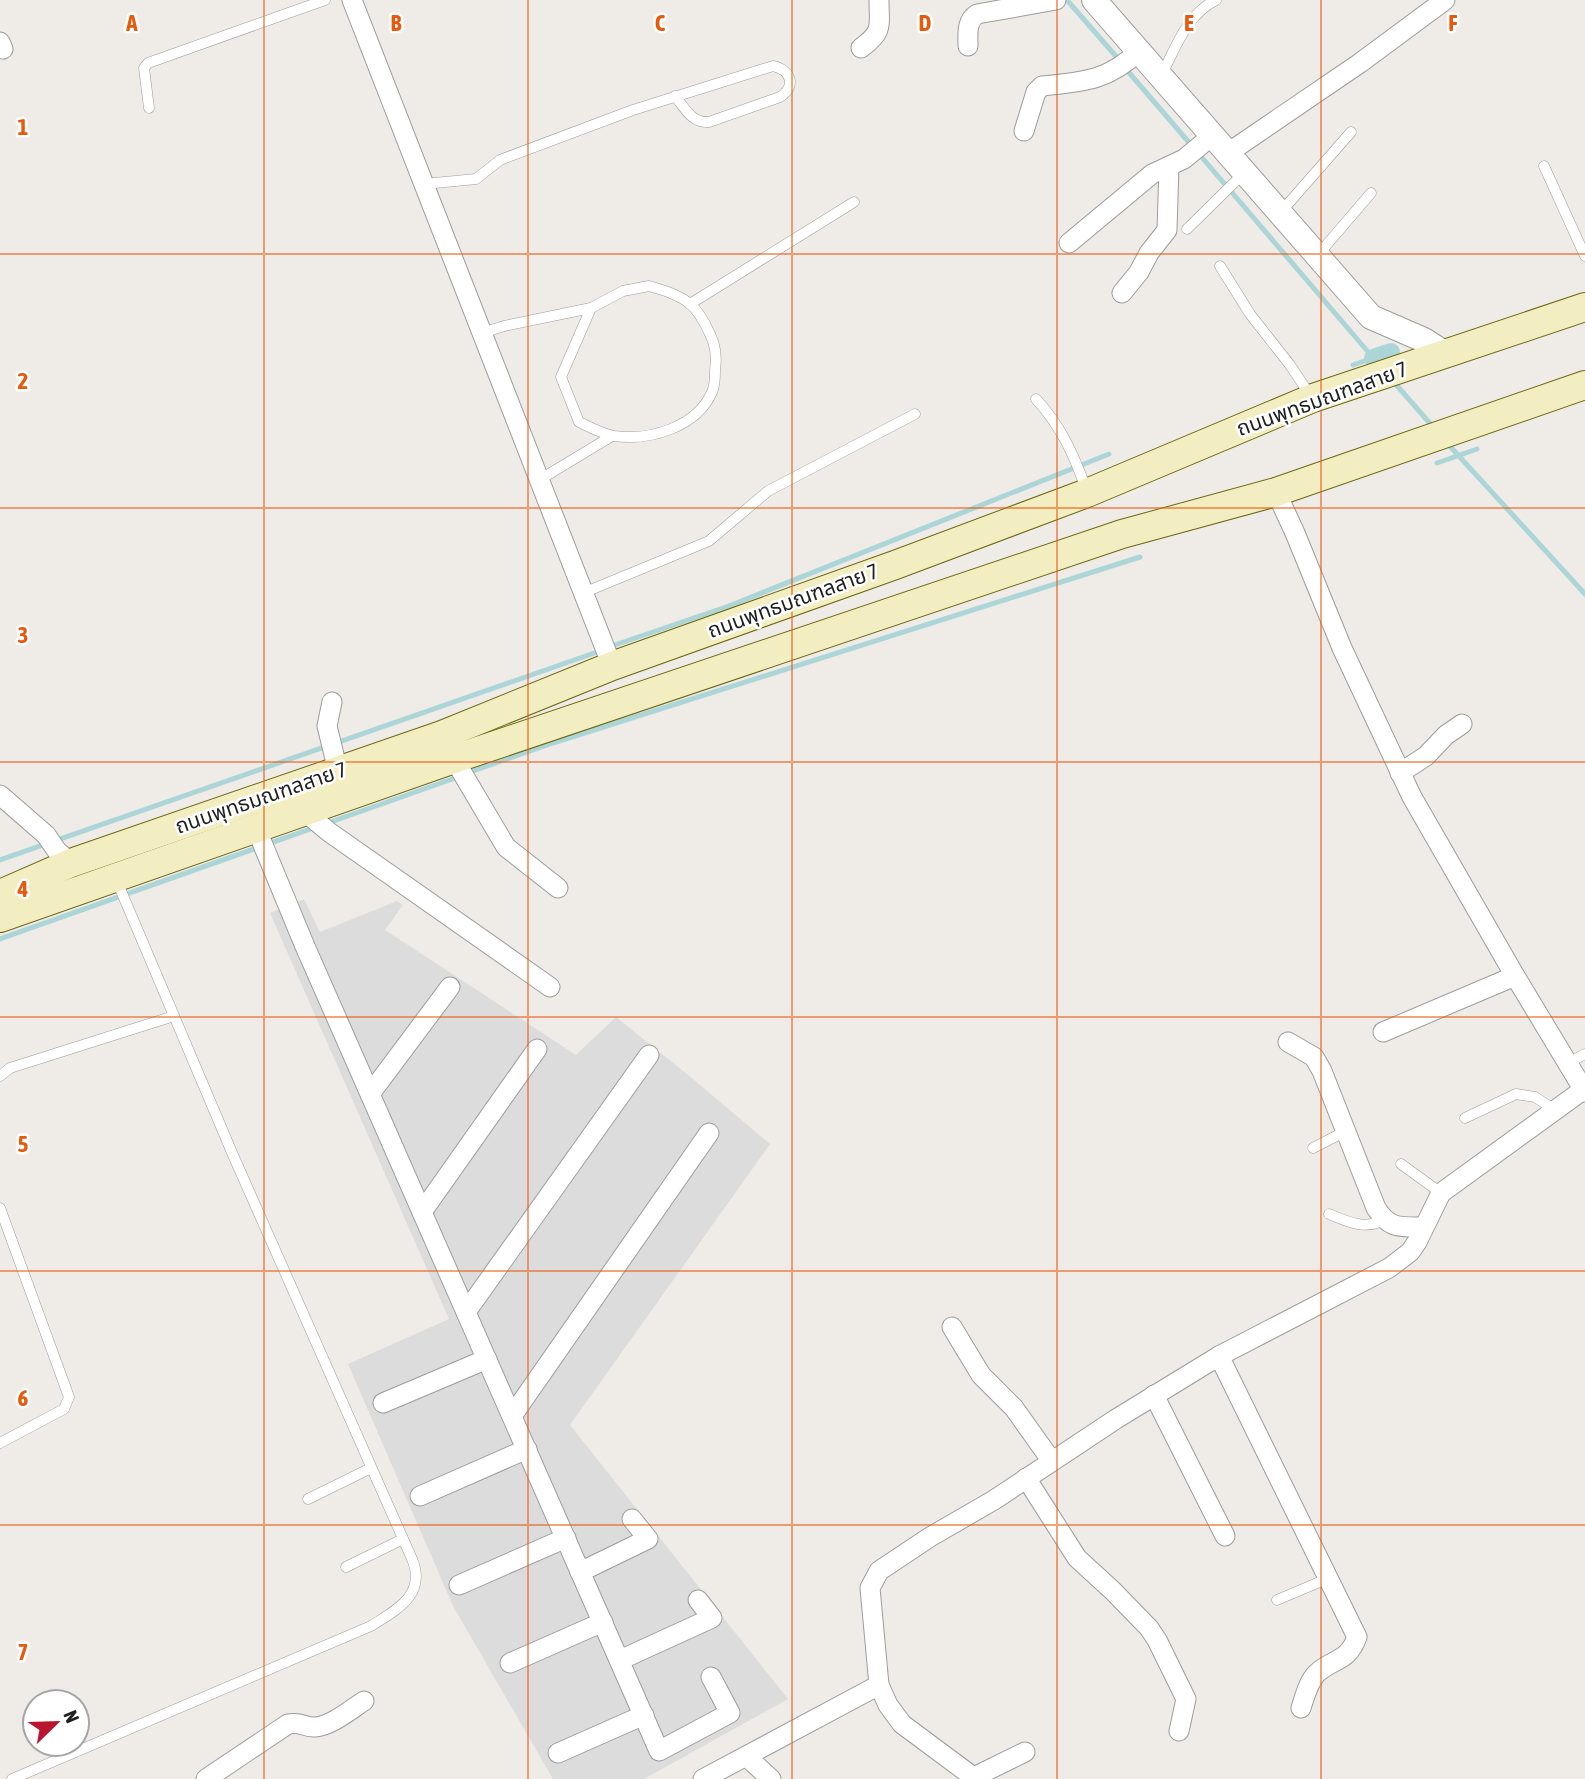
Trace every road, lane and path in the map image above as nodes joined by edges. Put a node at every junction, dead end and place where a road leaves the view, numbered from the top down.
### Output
1 (325, 0) edge
2 (352, 0) edge
3 (879, 0) edge
4 (1094, 0) edge
5 (1216, 0) edge
6 (1445, 0) edge
7 (1055, 1) edge
8 (968, 46) dead end
9 (861, 48) dead end
10 (1135, 55) junction
11 (1161, 76) junction
12 (676, 96) junction
13 (149, 108) dead end
14 (1024, 131) dead end
15 (1351, 132) dead end
16 (1214, 144) junction
17 (1176, 163) junction
18 (1544, 166) dead end
19 (1238, 179) junction
20 (424, 184) junction
21 (1371, 193) dead end
22 (854, 202) dead end
23 (1279, 214) junction
24 (1187, 229) dead end
25 (1069, 243) dead end
26 (1317, 256) junction
27 (1585, 256) edge
28 (1220, 267) dead end
29 (1122, 293) dead end
30 (690, 303) junction
31 (1585, 307) edge
32 (591, 308) junction
33 (482, 333) junction
34 (1435, 347) junction
35 (1585, 385) edge
36 (1312, 398) junction
37 (1036, 399) dead end
38 (915, 414) dead end
39 (612, 436) junction
40 (539, 480) junction
41 (1276, 492) junction
42 (1087, 493) junction
43 (583, 593) junction
44 (607, 655) junction
45 (332, 702) dead end
46 (1462, 724) dead end
47 (336, 761) junction
48 (456, 762) junction
49 (1400, 773) junction
50 (0, 795) edge
51 (315, 820) junction
52 (257, 831) junction
53 (58, 850) junction
54 (116, 879) junction
55 (558, 888) dead end
56 (0, 894) edge
57 (0, 918) edge
58 (1515, 976) junction
59 (450, 987) dead end
60 (550, 987) dead end
61 (174, 1016) junction
62 (1383, 1032) dead end
63 (1288, 1042) dead end
64 (537, 1049) dead end
65 (649, 1055) dead end
66 (1576, 1059) edge
67 (0, 1076) edge
68 (1584, 1088) edge
69 (370, 1094) junction
70 (1555, 1110) junction
71 (1465, 1118) dead end
72 (1346, 1131) junction
73 (709, 1133) dead end
74 (1313, 1148) dead end
75 (1401, 1164) dead end
76 (1441, 1193) junction
77 (0, 1208) edge
78 (422, 1212) junction
79 (1329, 1214) dead end
80 (1384, 1220) junction
81 (1423, 1227) junction
82 (466, 1312) junction
83 (952, 1327) dead end
84 (1219, 1356) junction
85 (487, 1359) junction
86 (1154, 1395) junction
87 (383, 1403) dead end
88 (512, 1416) junction
89 (0, 1443) edge
90 (527, 1449) junction
91 (1051, 1460) junction
92 (371, 1468) junction
93 (1026, 1478) junction
94 (420, 1496) dead end
95 (308, 1499) dead end
96 (632, 1519) dead end
97 (1225, 1536) dead end
98 (566, 1538) junction
99 (403, 1539) junction
100 (346, 1567) dead end
101 (580, 1572) junction
102 (1329, 1578) junction
103 (459, 1585) dead end
104 (698, 1600) dead end
105 (1277, 1600) dead end
106 (603, 1622) junction
107 (620, 1660) junction
108 (510, 1663) dead end
109 (711, 1677) dead end
110 (879, 1685) junction
111 (364, 1701) dead end
112 (1301, 1708) dead end
113 (644, 1715) junction
114 (1180, 1731) dead end
115 (1025, 1752) dead end
116 (558, 1754) dead end
117 (747, 1757) junction
118 (975, 1778) edge
119 (12, 1779) edge
120 (206, 1779) edge
121 (703, 1779) edge
122 (771, 1779) edge

1 - 13 lane
2 - 20 street
3 - 9 street
4 - 10 street
5 - 11 lane
6 - 16 street
7 - 8 street
10 - 11 street
10 - 14 street
11 - 16 street
12 - 12 lane
12 - 20 lane
15 - 23 lane
16 - 17 street
16 - 19 street
17 - 25 street
17 - 29 street
18 - 27 lane
19 - 23 street
19 - 24 lane
20 - 33 street
21 - 26 lane
22 - 30 lane
23 - 26 street
26 - 34 street
28 - 36 lane
30 - 32 lane
30 - 39 lane
31 - 34 main road, ถนนพุทธมณฑลสาย 7
32 - 33 lane
32 - 39 lane
33 - 40 street
34 - 36 main road, ถนนพุทธมณฑลสาย 7
35 - 41 main road, ถนนพุทธมณฑลสาย 7
36 - 42 main road, ถนนพุทธมณฑลสาย 7
37 - 42 lane
38 - 43 lane
39 - 40 lane
40 - 43 street
41 - 48 main road, ถนนพุทธมณฑลสาย 7
41 - 49 street
42 - 44 main road, ถนนพุทธมณฑลสาย 7
43 - 44 street
44 - 47 main road, ถนนพุทธมณฑลสาย 7
45 - 47 street
46 - 49 street
47 - 53 main road, ถนนพุทธมณฑลสาย 7
48 - 51 main road, ถนนพุทธมณฑลสาย 7
48 - 55 street
49 - 58 street
50 - 53 street
51 - 52 main road, ถนนพุทธมณฑลสาย 7
51 - 60 street
52 - 54 main road, ถนนพุทธมณฑลสาย 7
52 - 69 street
53 - 56 main road, ถนนพุทธมณฑลสาย 7
54 - 57 main road, ถนนพุทธมณฑลสาย 7
54 - 61 lane
58 - 62 street
58 - 66 street
59 - 69 street
61 - 67 lane
61 - 92 lane
63 - 72 street
64 - 78 street
65 - 82 street
66 - 68 street
68 - 70 street
69 - 78 street
70 - 71 lane
70 - 76 street
72 - 74 lane
72 - 80 street
73 - 88 street
75 - 76 lane
76 - 81 street
77 - 89 lane
78 - 82 street
79 - 80 lane
80 - 81 street
81 - 84 street
82 - 85 street
83 - 91 street
84 - 86 street
84 - 102 street
85 - 87 street
85 - 88 street
86 - 91 street
86 - 97 street
88 - 90 street
90 - 94 street
90 - 98 street
91 - 93 street
92 - 95 lane
92 - 99 lane
93 - 110 street
93 - 114 street
96 - 101 street
98 - 101 street
98 - 103 street
99 - 100 lane
99 - 119 lane
101 - 106 street
102 - 105 lane
102 - 112 street
104 - 107 street
106 - 107 street
106 - 108 street
107 - 113 street
109 - 113 street
110 - 117 street
110 - 118 street
111 - 120 street
113 - 116 street
115 - 118 street
117 - 121 street
117 - 122 street

